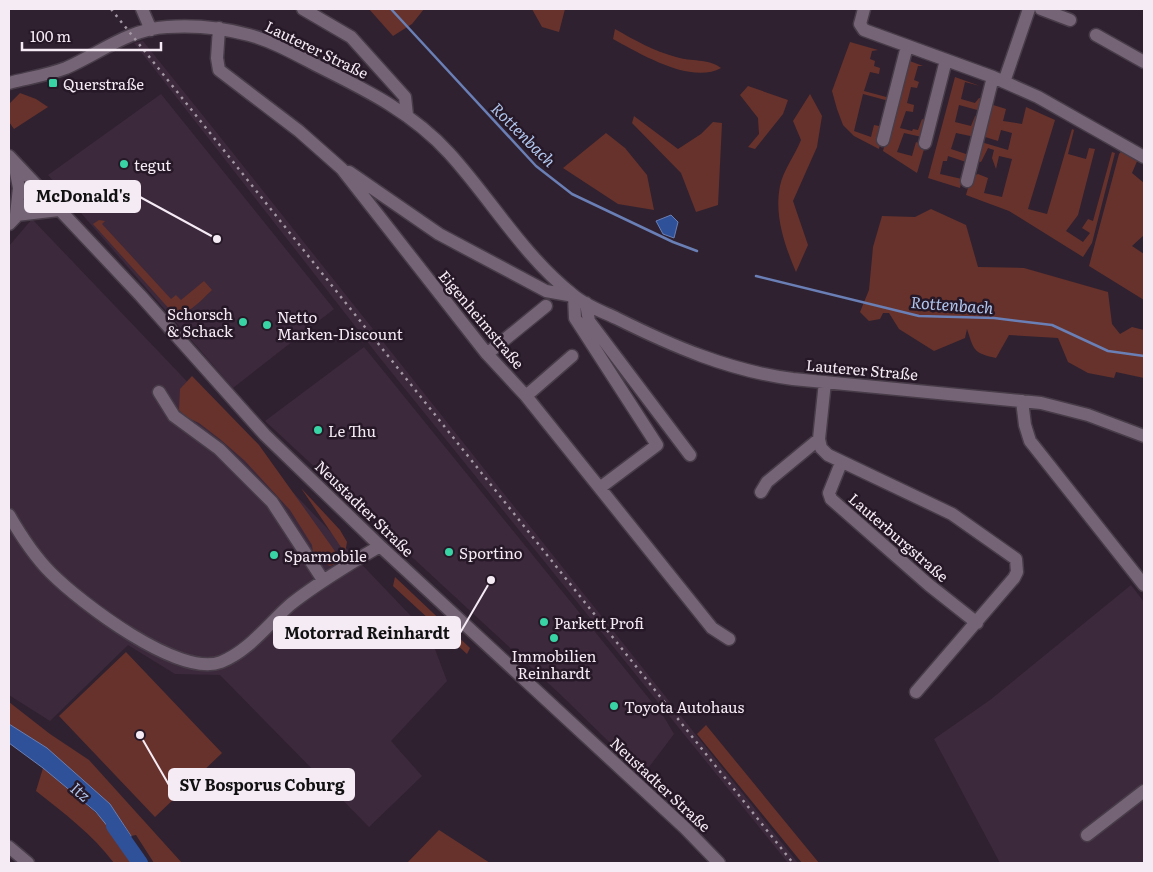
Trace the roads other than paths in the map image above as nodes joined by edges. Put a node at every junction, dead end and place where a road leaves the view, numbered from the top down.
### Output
1 (142, 9) edge
2 (303, 9) edge
3 (864, 9) edge
4 (1029, 9) edge
5 (1041, 9) edge
6 (1070, 20) dead end
7 (219, 28) junction
8 (150, 30) junction
9 (1096, 35) dead end
10 (907, 46) junction
11 (946, 60) junction
12 (1144, 62) edge
13 (999, 80) junction
14 (9, 83) edge
15 (407, 115) junction
16 (884, 140) dead end
17 (925, 143) dead end
18 (1144, 157) edge
19 (12, 159) edge
20 (342, 169) junction
21 (967, 181) dead end
22 (41, 191) junction
23 (59, 210) junction
24 (13, 220) edge
25 (574, 296) junction
26 (586, 304) junction
27 (546, 306) dead end
28 (487, 354) junction
29 (572, 356) dead end
30 (825, 382) junction
31 (160, 392) dead end
32 (526, 396) junction
33 (1022, 401) junction
34 (1144, 436) edge
35 (819, 439) junction
36 (690, 455) dead end
37 (841, 462) junction
38 (601, 487) junction
39 (761, 492) dead end
40 (9, 515) edge
41 (380, 546) junction
42 (323, 580) junction
43 (1144, 585) edge
44 (977, 623) junction
45 (729, 639) dead end
46 (916, 692) dead end
47 (1144, 791) edge
48 (1087, 835) dead end
49 (9, 847) edge
50 (28, 863) edge
51 (719, 863) edge

1 - 8 street
2 - 15 street, Lauterer Straße
3 - 10 street
4 - 13 street
5 - 6 street
7 - 8 street, Lauterer Straße
7 - 15 street, Lauterer Straße
7 - 20 street, Eigenheimstraße
8 - 14 street, Lauterer Straße
9 - 12 street
10 - 11 street
10 - 16 street
11 - 13 street
11 - 17 street
13 - 18 street
13 - 21 street
15 - 25 street, Lauterer Straße
19 - 22 street, Neustadter Straße
19 - 24 street
20 - 25 street
20 - 28 street, Eigenheimstraße
22 - 23 street, Neustadter Straße
22 - 24 street
23 - 24 street
23 - 41 street, Neustadter Straße
25 - 26 street, Lauterer Straße
25 - 38 street
26 - 30 street, Lauterer Straße
26 - 36 street
27 - 28 street
28 - 32 street, Eigenheimstraße
29 - 32 street
30 - 33 street, Lauterer Straße
30 - 35 street
31 - 42 street
32 - 38 street, Eigenheimstraße
33 - 34 street, Lauterer Straße
33 - 43 street
35 - 37 street, Lauterburgstraße
35 - 39 street
37 - 44 street, Lauterburgstraße
37 - 44 street, Lauterburgstraße
38 - 45 street, Eigenheimstraße
40 - 42 street
41 - 42 street
41 - 51 street, Neustadter Straße
44 - 46 street, Lauterburgstraße
47 - 48 street
49 - 50 street

